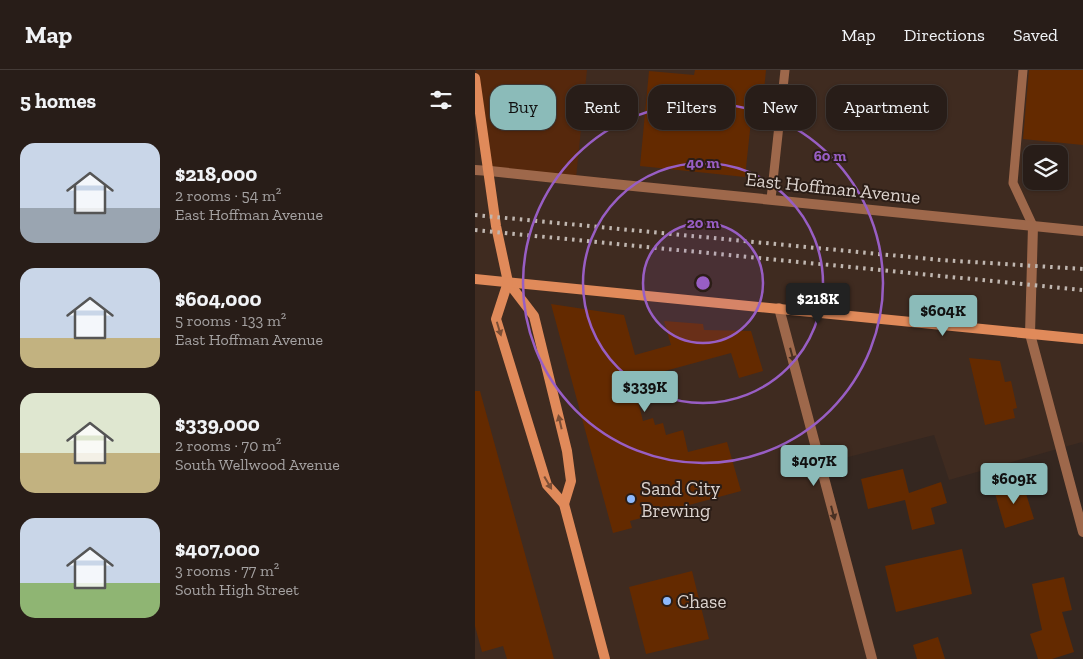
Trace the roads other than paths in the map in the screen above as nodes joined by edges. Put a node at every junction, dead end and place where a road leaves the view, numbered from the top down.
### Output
1 (785, 70) edge
2 (1023, 70) edge
3 (475, 78) edge
4 (475, 170) edge
5 (490, 171) junction
6 (771, 200) junction
7 (1033, 226) junction
8 (1083, 231) edge
9 (475, 279) edge
10 (508, 282) junction
11 (779, 308) junction
12 (1030, 334) junction
13 (1083, 339) edge
14 (564, 504) junction
15 (1083, 532) edge
16 (605, 659) edge
17 (872, 659) edge

1 - 6 lane
2 - 7 lane
3 - 5 main road
4 - 5 street, East Hoffman Avenue
5 - 6 street, East Hoffman Avenue
5 - 10 main road
6 - 7 street, East Hoffman Avenue
7 - 8 street, East Hoffman Avenue
7 - 12 street
9 - 10 main road
10 - 11 main road
14 -> 10 main road
10 -> 14 main road
11 - 12 main road
11 -> 17 street
12 - 13 main road
12 - 15 street
14 - 16 main road

